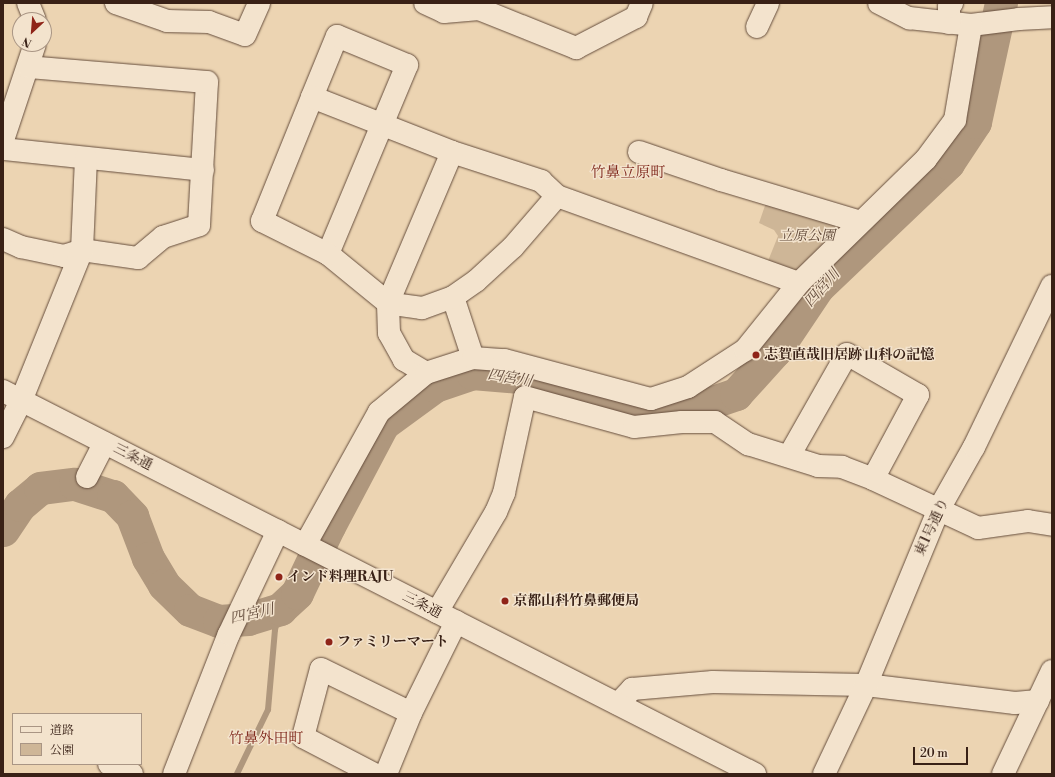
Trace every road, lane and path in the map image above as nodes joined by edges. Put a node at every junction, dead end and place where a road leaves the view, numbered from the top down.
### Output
1 (116, 3) edge
2 (259, 3) edge
3 (425, 3) edge
4 (642, 3) edge
5 (768, 3) edge
6 (879, 3) edge
7 (950, 13) edge
8 (1052, 17) edge
9 (971, 25) junction
10 (757, 27) dead end
11 (33, 52) edge
12 (29, 67) junction
13 (11, 93) edge
14 (312, 97) junction
15 (383, 125) junction
16 (3, 140) edge
17 (3, 149) edge
18 (452, 152) junction
19 (639, 152) dead end
20 (86, 158) junction
21 (203, 170) junction
22 (557, 196) junction
23 (862, 222) junction
24 (3, 239) edge
25 (82, 250) junction
26 (328, 254) junction
27 (799, 283) junction
28 (1052, 286) edge
29 (454, 297) junction
30 (388, 303) junction
31 (473, 358) junction
32 (426, 373) junction
33 (12, 396) edge
34 (3, 437) edge
35 (104, 443) junction
36 (789, 456) junction
37 (87, 477) dead end
38 (873, 479) junction
39 (939, 509) junction
40 (1052, 525) edge
41 (278, 531) junction
42 (306, 546) junction
43 (447, 617) junction
44 (1052, 671) edge
45 (866, 685) junction
46 (1038, 701) junction
47 (618, 704) junction
48 (411, 713) junction
49 (111, 765) edge
50 (132, 774) edge
51 (174, 774) edge
52 (374, 774) edge
53 (386, 774) edge
54 (755, 774) edge
55 (824, 774) edge
56 (1002, 774) edge

1 - 2 street
3 - 4 street
5 - 10 street
6 - 7 street
7 - 9 street
8 - 9 street
9 - 23 street
11 - 12 street
12 - 13 street
12 - 21 street
13 - 16 street
14 - 15 street
14 - 15 street
14 - 26 street
15 - 18 street
15 - 26 street
17 - 20 street
18 - 22 street
18 - 30 street
19 - 23 street
20 - 21 street
20 - 25 street
21 - 25 street
22 - 27 street
22 - 29 street
23 - 27 street
24 - 25 street
25 - 33 street
26 - 30 street
27 - 31 street
28 - 39 street, 東1号通り
29 - 30 street
29 - 31 street
30 - 32 street
31 - 32 street
32 - 42 street
33 - 34 street
33 - 35 street, 三条通
35 - 37 street
35 - 41 street, 三条通
36 - 38 street
36 - 38 street
36 - 43 street
38 - 39 street
39 - 40 street
39 - 45 street, 東1号通り
41 - 42 street, 三条通
41 - 51 street
42 - 43 street, 三条通
43 - 47 street, 三条通
43 - 48 street
44 - 46 street
45 - 46 street
45 - 47 street
45 - 55 street, 東1号通り
46 - 56 street
47 - 54 street, 三条通
48 - 52 street
48 - 53 street
49 - 50 street

